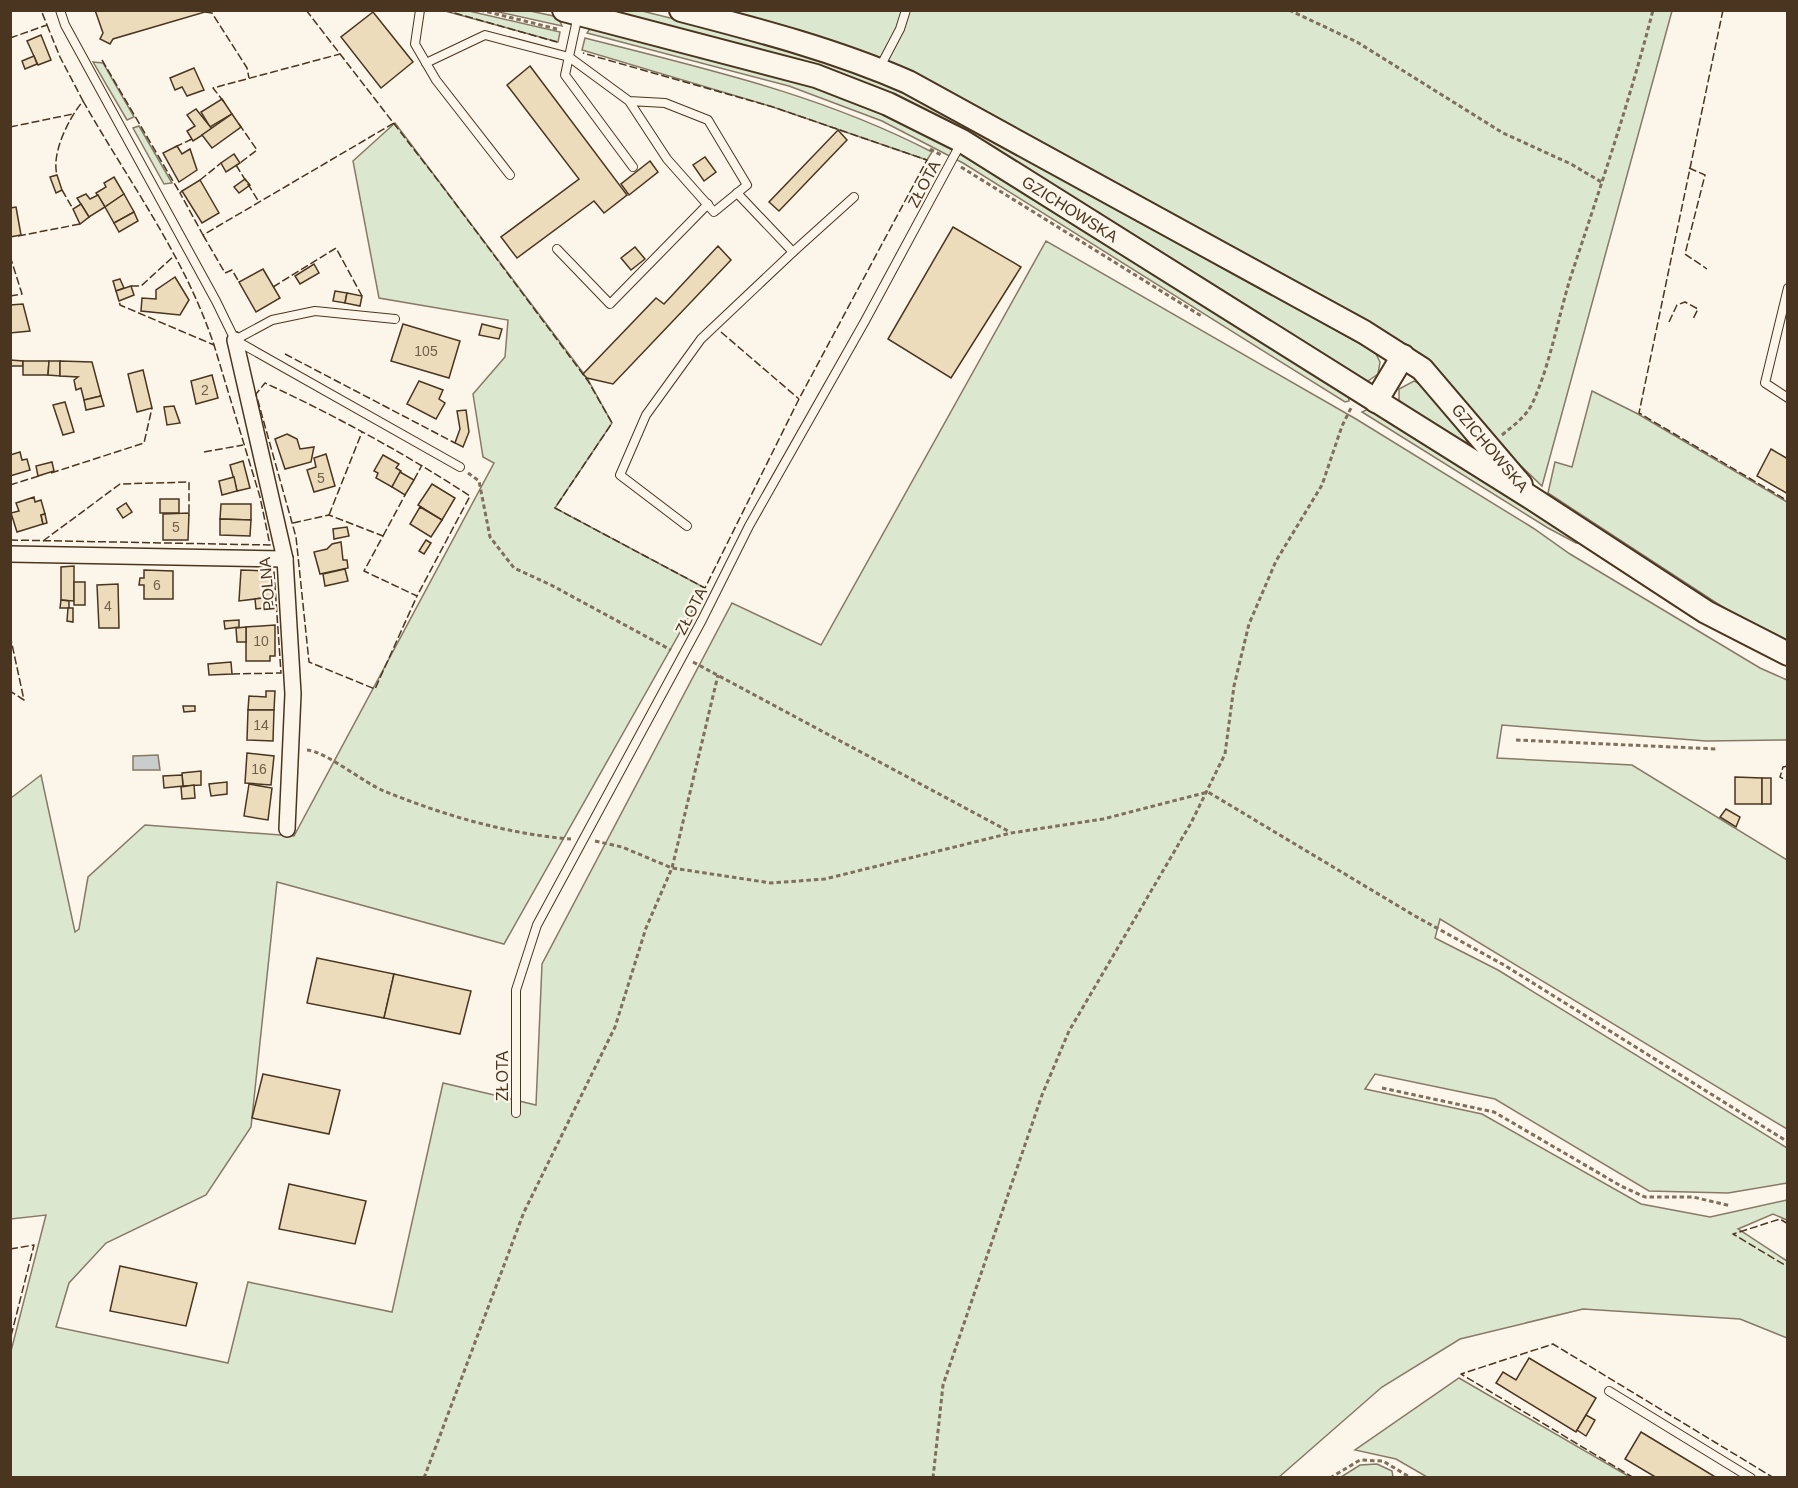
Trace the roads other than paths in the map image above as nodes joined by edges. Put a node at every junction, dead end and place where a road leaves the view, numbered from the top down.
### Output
1 (60, 10) edge
2 (420, 10) edge
3 (681, 10) edge
4 (906, 10) edge
5 (572, 19) edge
6 (569, 57) junction
7 (426, 63) junction
8 (879, 69) junction
9 (628, 101) junction
10 (957, 151) junction
11 (633, 167) dead end
12 (510, 175) dead end
13 (737, 193) junction
14 (854, 197) dead end
15 (708, 204) junction
16 (557, 249) dead end
17 (793, 252) junction
18 (1788, 288) edge
19 (395, 320) dead end
20 (235, 340) junction
21 (1403, 356) junction
22 (1788, 398) edge
23 (1363, 404) junction
24 (460, 467) road end
25 (1533, 499) junction
26 (687, 526) dead end
27 (10, 554) edge
28 (285, 559) junction
29 (1788, 654) edge
30 (287, 829) dead end
31 (516, 1113) dead end
32 (1609, 1390) dead end
33 (1751, 1478) edge

1 - 20 lane
2 - 7 lane
3 - 8 street, GZICHOWSKA
4 - 8 lane
5 - 6 lane
5 - 10 street, GZICHOWSKA
6 - 7 lane
6 - 9 lane
6 - 11 lane
7 - 12 lane
8 - 21 street, GZICHOWSKA
9 - 13 lane
9 - 15 lane
10 - 23 street, GZICHOWSKA
10 - 31 lane, ZŁOTA
13 - 15 lane
13 - 17 lane
14 - 17 lane
15 - 16 lane
17 - 26 lane
18 - 22 lane
19 - 20 lane
20 - 24 lane
20 - 28 street, POLNA
21 - 23 street
21 - 25 street, GZICHOWSKA
23 - 25 street, GZICHOWSKA
25 - 29 street, GZICHOWSKA
27 - 28 street
28 - 30 street, POLNA
32 - 33 lane

